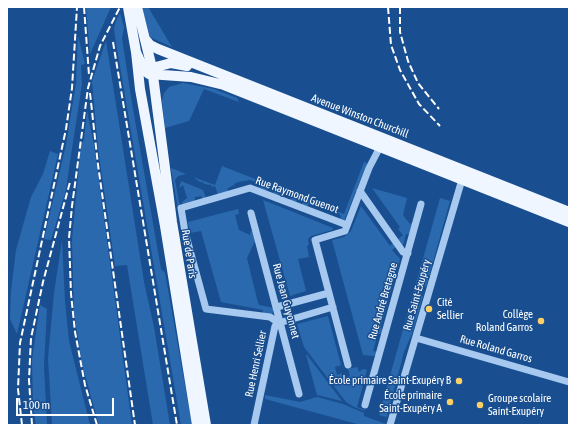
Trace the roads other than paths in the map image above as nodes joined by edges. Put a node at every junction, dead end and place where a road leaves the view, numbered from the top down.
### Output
1 (128, 7) edge
2 (137, 7) edge
3 (145, 39) junction
4 (136, 52) junction
5 (152, 76) junction
6 (234, 79) junction
7 (140, 89) junction
8 (380, 147) junction
9 (463, 175) junction
10 (360, 191) junction
11 (421, 204) dead end
12 (569, 212) edge
13 (251, 213) dead end
14 (569, 222) edge
15 (347, 225) junction
16 (408, 254) junction
17 (329, 293) junction
18 (277, 307) junction
19 (333, 307) junction
20 (279, 323) junction
21 (416, 338) junction
22 (348, 364) dead end
23 (569, 382) edge
24 (299, 394) dead end
25 (365, 405) dead end
26 (255, 422) edge
27 (197, 425) edge
28 (206, 425) edge
29 (390, 425) edge

1 - 4 main road
2 - 3 main road
3 - 5 main road
3 - 6 main road, Avenue Winston Churchill
4 - 5 main road
4 - 7 main road, Rue de Paris
5 - 6 main road
5 - 7 main road
5 - 8 main road, Avenue Winston Churchill
5 - 28 main road, Rue de Paris
6 - 9 main road, Avenue Winston Churchill
7 - 27 main road, Rue de Paris
8 - 9 main road, Avenue Winston Churchill
8 - 10 street
9 - 12 main road, Avenue Winston Churchill
9 - 14 main road, Avenue Winston Churchill
9 - 21 street, Rue Saint-Exupéry
10 - 15 street
10 - 16 street
11 - 16 street, Rue André Bretagne
13 - 18 street, Rue Jean Guyonnet
15 - 17 street
15 - 20 street, Rue Raymond Guenot
16 - 25 street, Rue André Bretagne
17 - 18 street
17 - 19 street
18 - 20 street, Rue Jean Guyonnet
19 - 20 street, Rue Henri Sellier
19 - 22 street
20 - 24 street, Rue Jean Guyonnet
20 - 26 street, Rue Henri Sellier
21 - 23 street, Rue Roland Garros
21 - 29 street, Rue Saint-Exupéry

